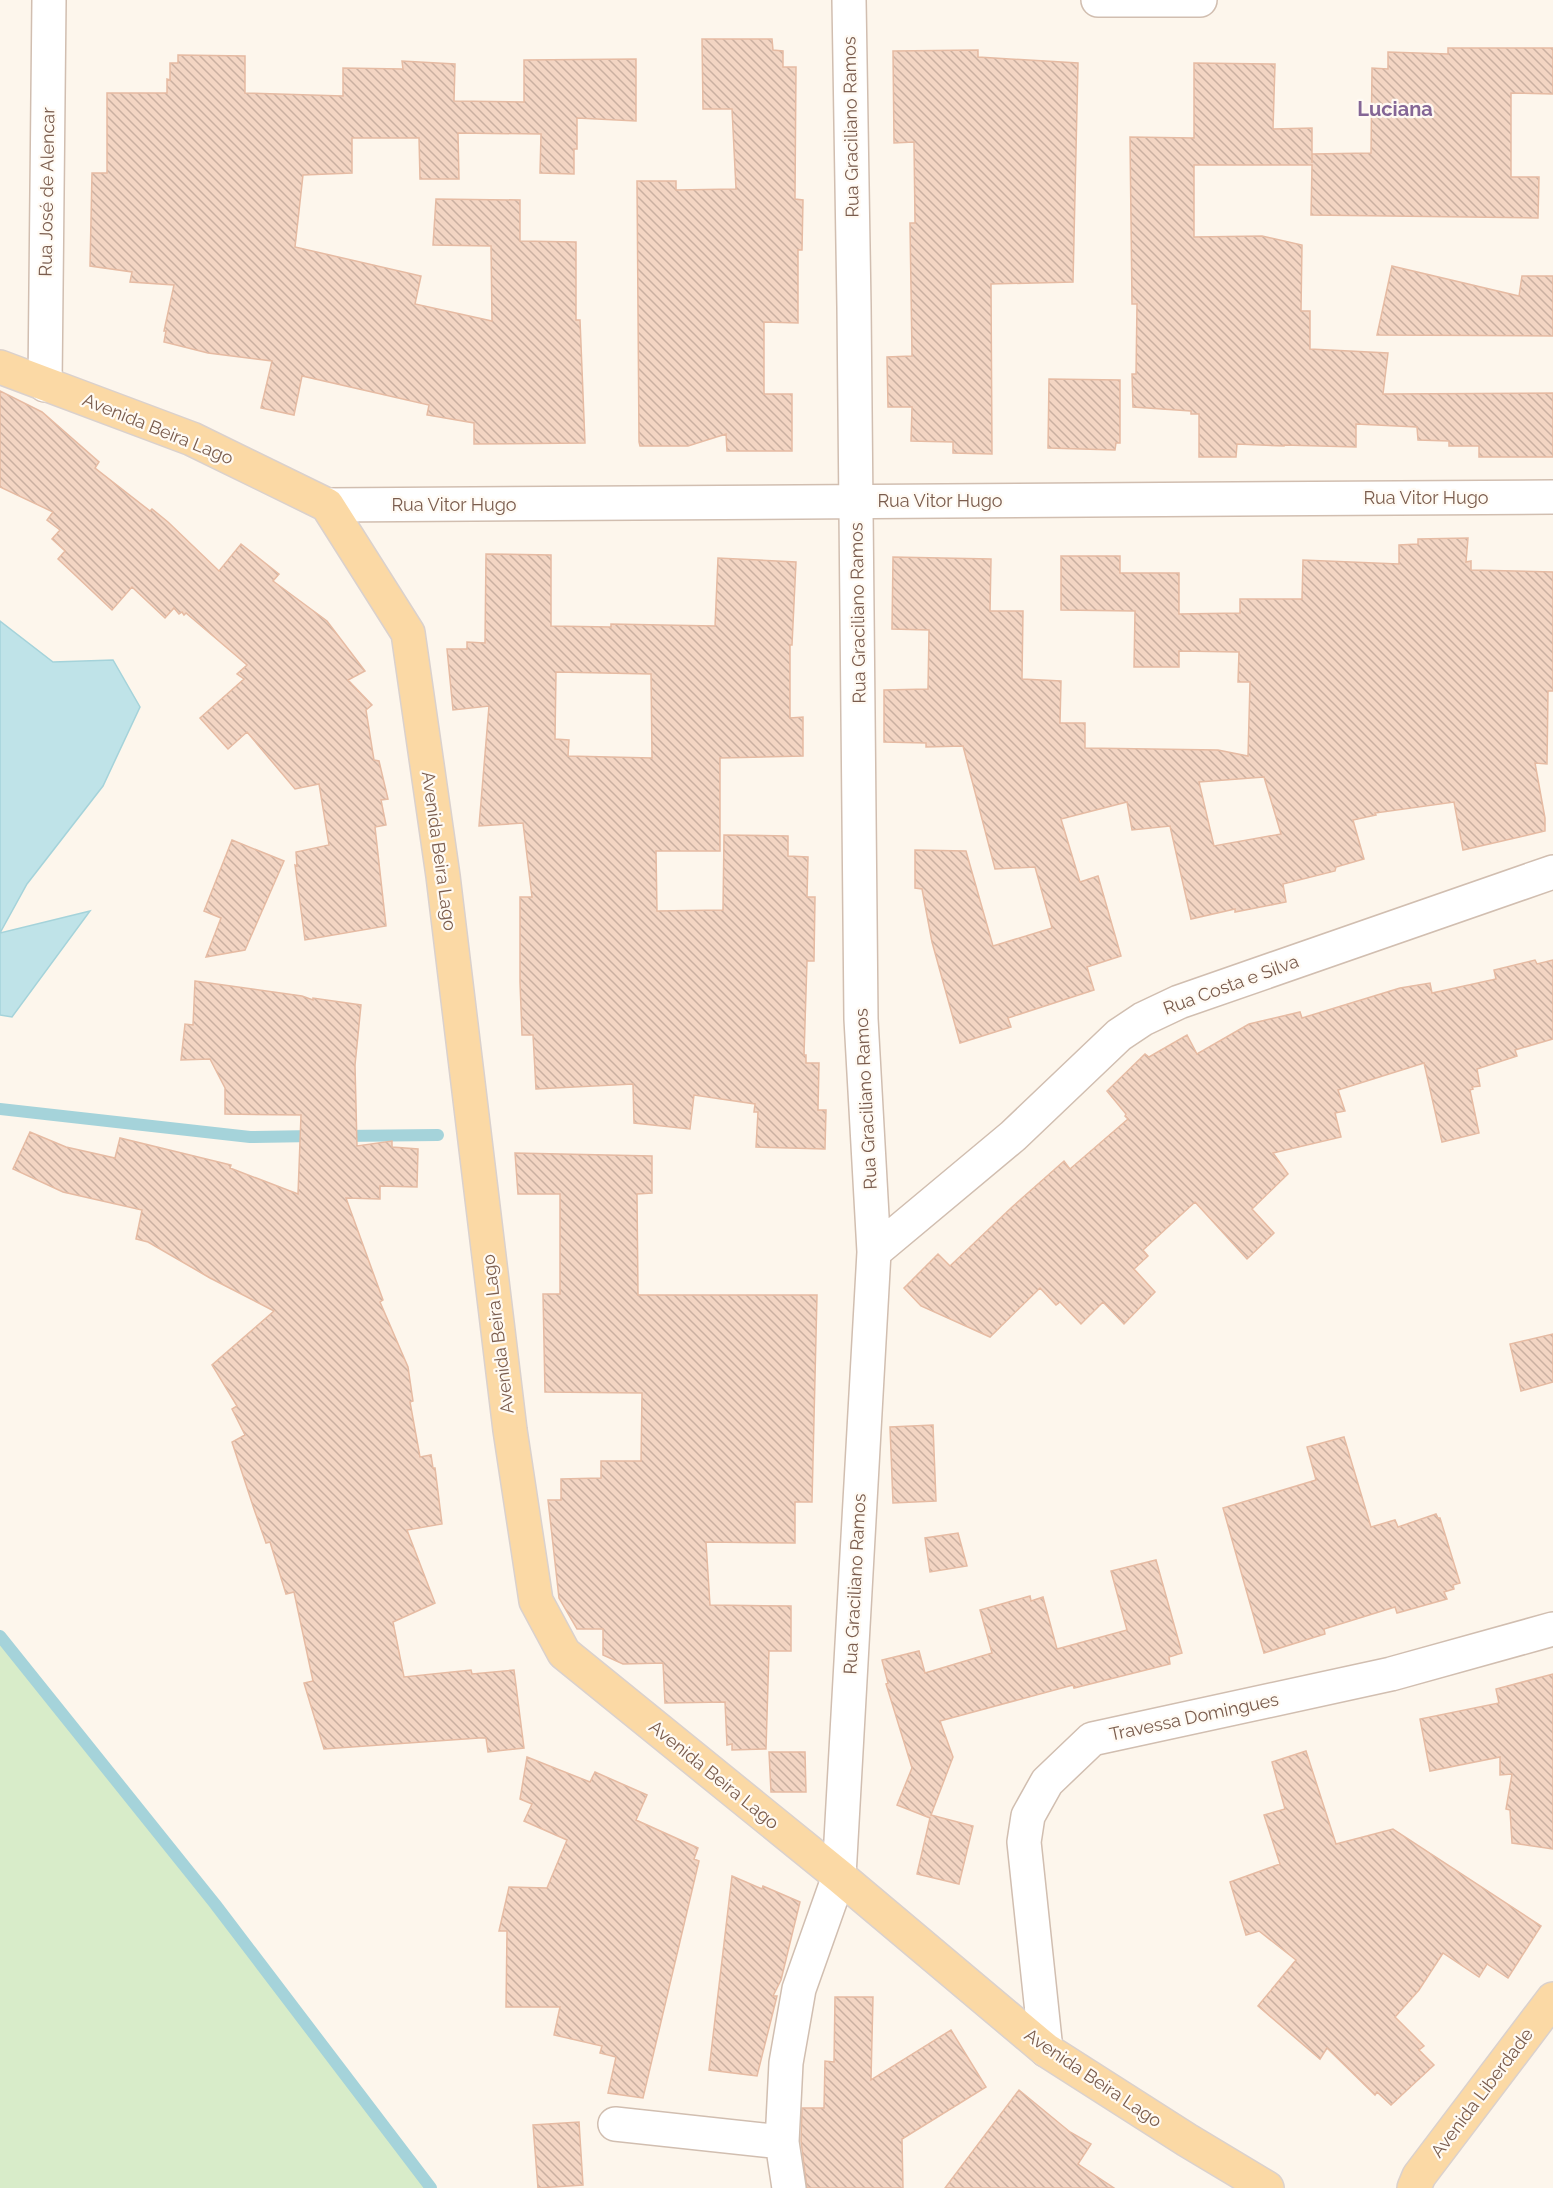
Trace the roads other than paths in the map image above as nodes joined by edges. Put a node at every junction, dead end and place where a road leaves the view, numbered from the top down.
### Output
1 (49, 0) edge
2 (849, 0) edge
3 (1098, 0) edge
4 (1141, 0) edge
5 (1200, 0) edge
6 (0, 367) edge
7 (45, 385) junction
8 (1553, 497) edge
9 (857, 502) junction
10 (327, 505) junction
11 (1553, 872) edge
12 (874, 1252) junction
13 (1553, 1629) edge
14 (839, 1876) junction
15 (1553, 1999) edge
16 (1046, 2050) junction
17 (615, 2124) dead end
18 (782, 2142) junction
19 (789, 2188) edge
20 (1267, 2188) edge
21 (1414, 2188) edge

1 - 7 street, Rua José de Alencar
2 - 9 street, Rua Graciliano Ramos
3 - 4 street
4 - 5 street
6 - 7 main road, Avenida Beira Lago
7 - 10 main road, Avenida Beira Lago
8 - 9 street, Rua Vitor Hugo
9 - 10 street, Rua Vitor Hugo
9 - 12 street, Rua Graciliano Ramos
10 - 14 main road, Avenida Beira Lago
11 - 12 street, Rua Costa e Silva
12 - 14 street, Rua Graciliano Ramos
13 - 16 street, Travessa Domingues
14 - 16 main road, Avenida Beira Lago
14 - 18 street, Rua Graciliano Ramos
15 - 21 main road, Avenida Liberdade
16 - 20 main road, Avenida Beira Lago
17 - 18 street
18 - 19 street, Rua Graciliano Ramos

